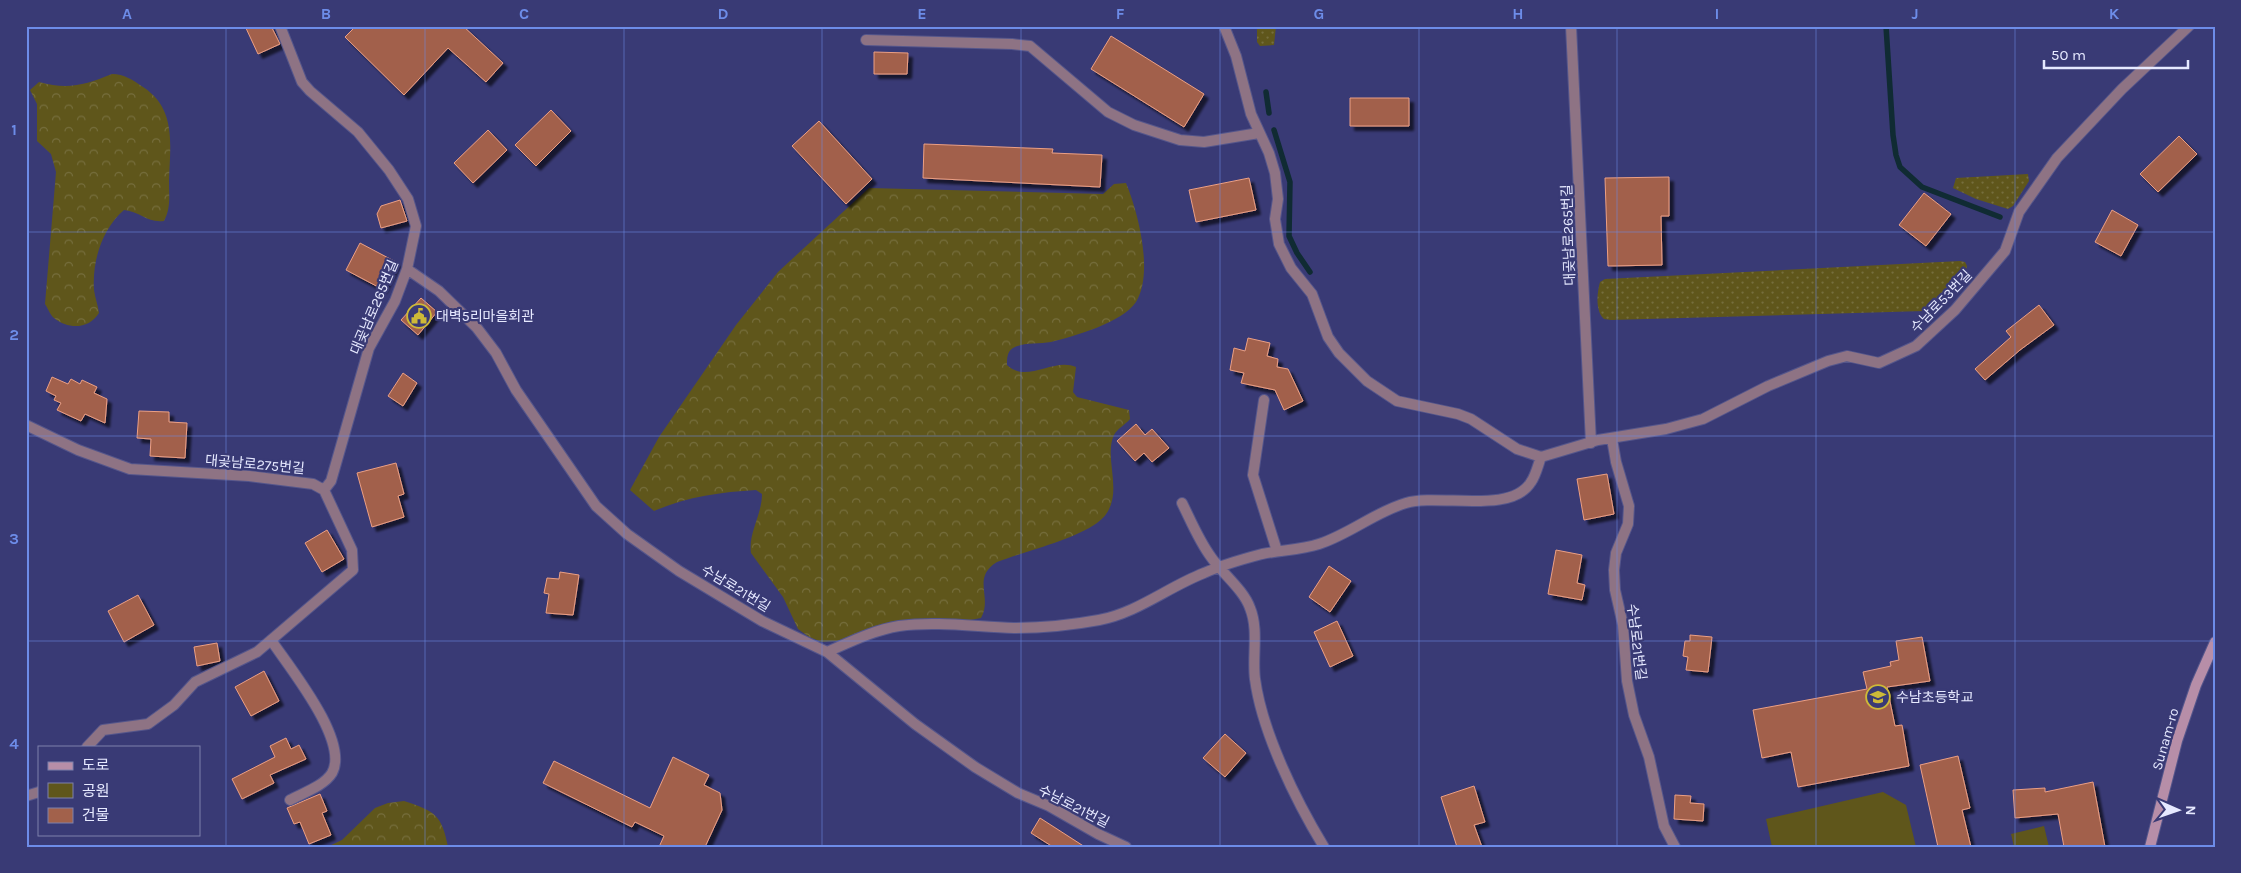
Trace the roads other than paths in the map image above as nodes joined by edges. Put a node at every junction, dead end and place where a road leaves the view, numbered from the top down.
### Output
1 (280, 26) edge
2 (1224, 26) edge
3 (1571, 26) edge
4 (2189, 26) edge
5 (866, 40) dead end
6 (1258, 133) junction
7 (407, 269) junction
8 (1264, 400) dead end
9 (26, 425) edge
10 (1612, 438) junction
11 (1591, 443) junction
12 (1541, 457) junction
13 (324, 490) junction
14 (1182, 503) dead end
15 (1277, 552) junction
16 (1219, 567) junction
17 (271, 640) junction
18 (2215, 642) edge
19 (827, 652) junction
20 (88, 746) edge
21 (38, 792) edge
22 (26, 796) edge
23 (290, 800) dead end
24 (1126, 847) edge
25 (1324, 847) edge
26 (1675, 847) edge
27 (2150, 847) edge

1 - 7 lane, 대곶남로265번길
2 - 6 lane
3 - 11 lane, 대곶남로265번길
4 - 10 lane, 수남로53번길
5 - 6 lane
6 - 12 lane
7 - 13 lane, 대곶남로265번길
7 - 19 lane, 수남로21번길
8 - 15 lane
9 - 13 lane, 대곶남로275번길
10 - 11 lane
10 - 26 lane, 수남로21번길
11 - 12 lane
12 - 15 lane
13 - 17 lane
14 - 16 lane
15 - 16 lane
16 - 19 lane
16 - 25 lane
17 - 20 lane
17 - 23 lane
18 - 27 street, Sunam-ro
19 - 24 lane, 수남로21번길
21 - 22 lane

